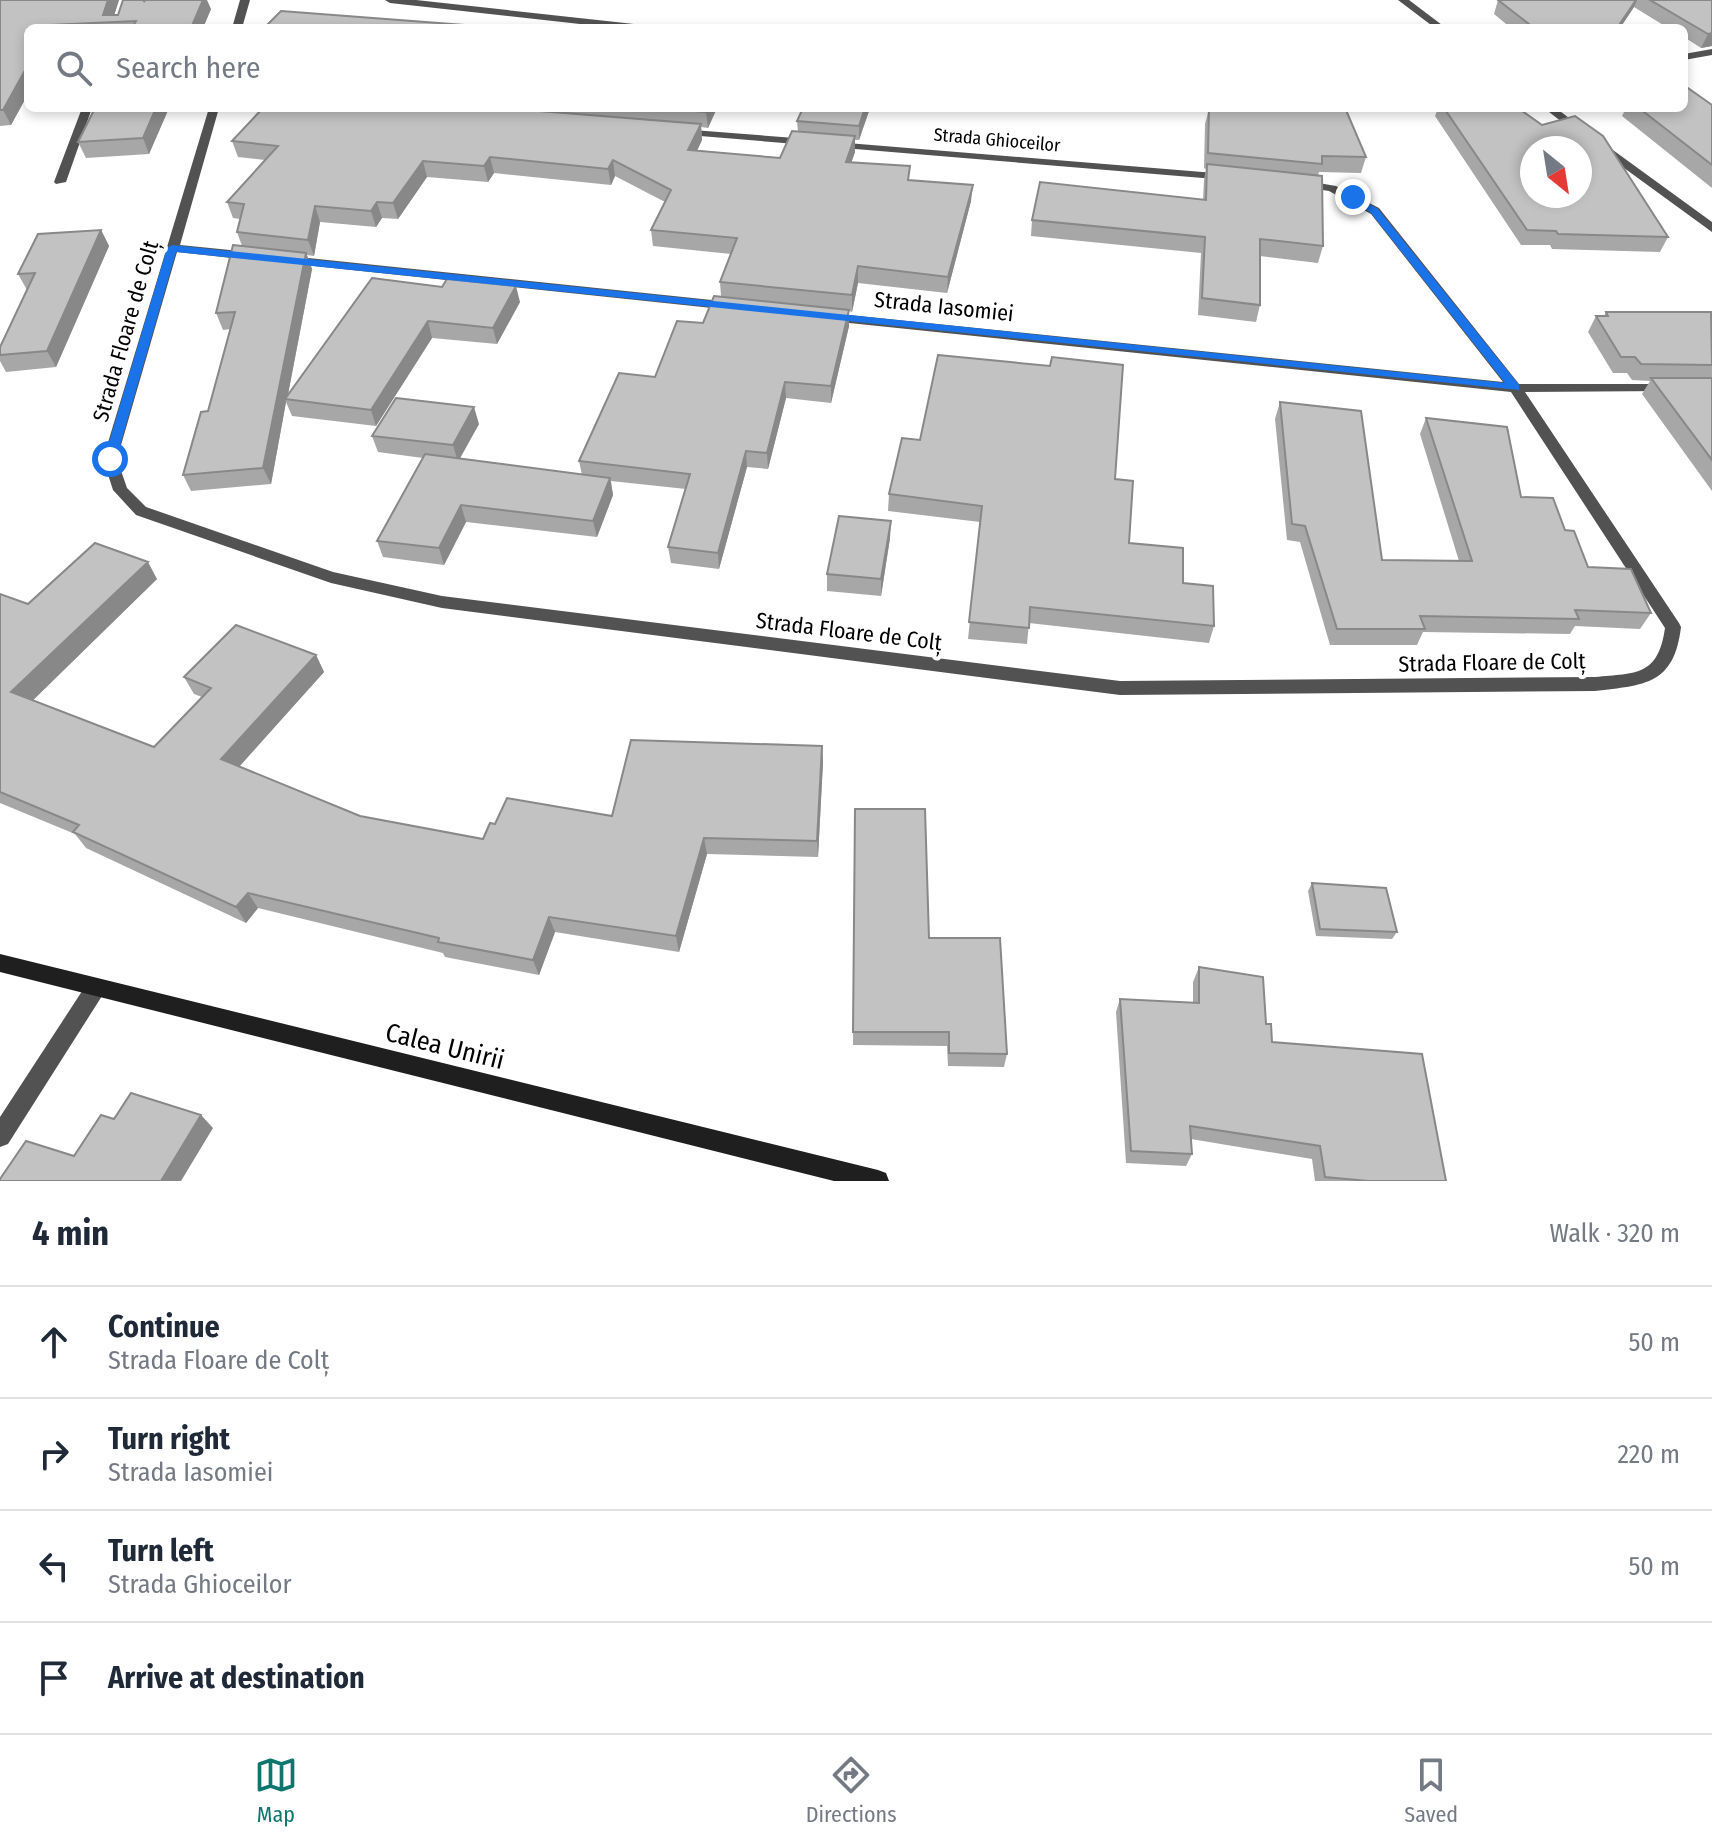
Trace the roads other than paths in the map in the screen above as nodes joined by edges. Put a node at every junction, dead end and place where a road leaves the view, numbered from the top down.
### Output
1 (245, 0) edge
2 (390, 0) edge
3 (1403, 0) edge
4 (238, 24) edge
5 (607, 24) edge
6 (1436, 24) edge
7 (1712, 52) edge
8 (1688, 56) edge
9 (86, 112) edge
10 (213, 112) edge
11 (1554, 112) edge
12 (671, 131) edge
13 (1241, 178) edge
14 (60, 182) dead end
15 (1287, 182) edge
16 (1712, 228) edge
17 (172, 248) junction
18 (741, 307) edge
19 (820, 316) edge
20 (1682, 387) edge
21 (1515, 388) junction
22 (0, 963) edge
23 (95, 989) junction
24 (0, 1136) edge
25 (878, 1181) edge

1 - 4 street
2 - 5 street
3 - 6 street
7 - 8 street
9 - 14 street
10 - 17 street, Strada Floare de Colț
11 - 16 street
12 - 13 street, Strada Ghioceilor
15 - 21 street
17 - 18 street
17 - 21 street, Strada Floare de Colț
19 - 21 street, Strada Iasomiei
20 - 21 street, Strada Iasomiei
22 - 23 main road, Calea Unirii
23 - 24 street
23 - 25 main road, Calea Unirii

